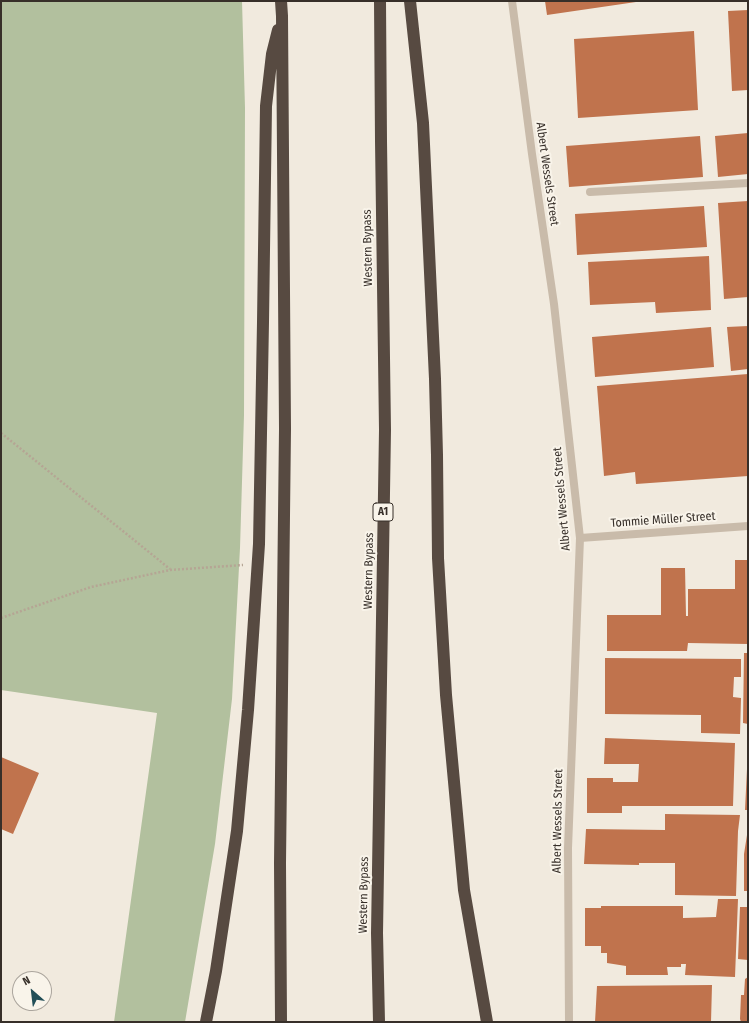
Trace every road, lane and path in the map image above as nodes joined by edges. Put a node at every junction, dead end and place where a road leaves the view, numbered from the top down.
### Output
1 (281, 1) edge
2 (380, 1) edge
3 (410, 1) edge
4 (512, 1) edge
5 (282, 16) junction
6 (748, 183) edge
7 (590, 192) dead end
8 (1, 433) edge
9 (748, 526) edge
10 (580, 538) junction
11 (258, 564) junction
12 (170, 570) junction
13 (1, 618) edge
14 (206, 1022) edge
15 (281, 1022) edge
16 (379, 1022) edge
17 (487, 1022) edge
18 (569, 1022) edge

1 - 5 highway
2 - 16 highway, Western Bypass / A1
3 - 17 highway
4 - 10 lane, Albert Wessels Street
5 - 11 highway
5 - 15 highway
6 - 7 lane
8 - 12 path
9 - 10 lane, Tommie Müller Street
10 - 18 lane, Albert Wessels Street
11 - 12 path
11 - 14 highway
12 - 13 path

